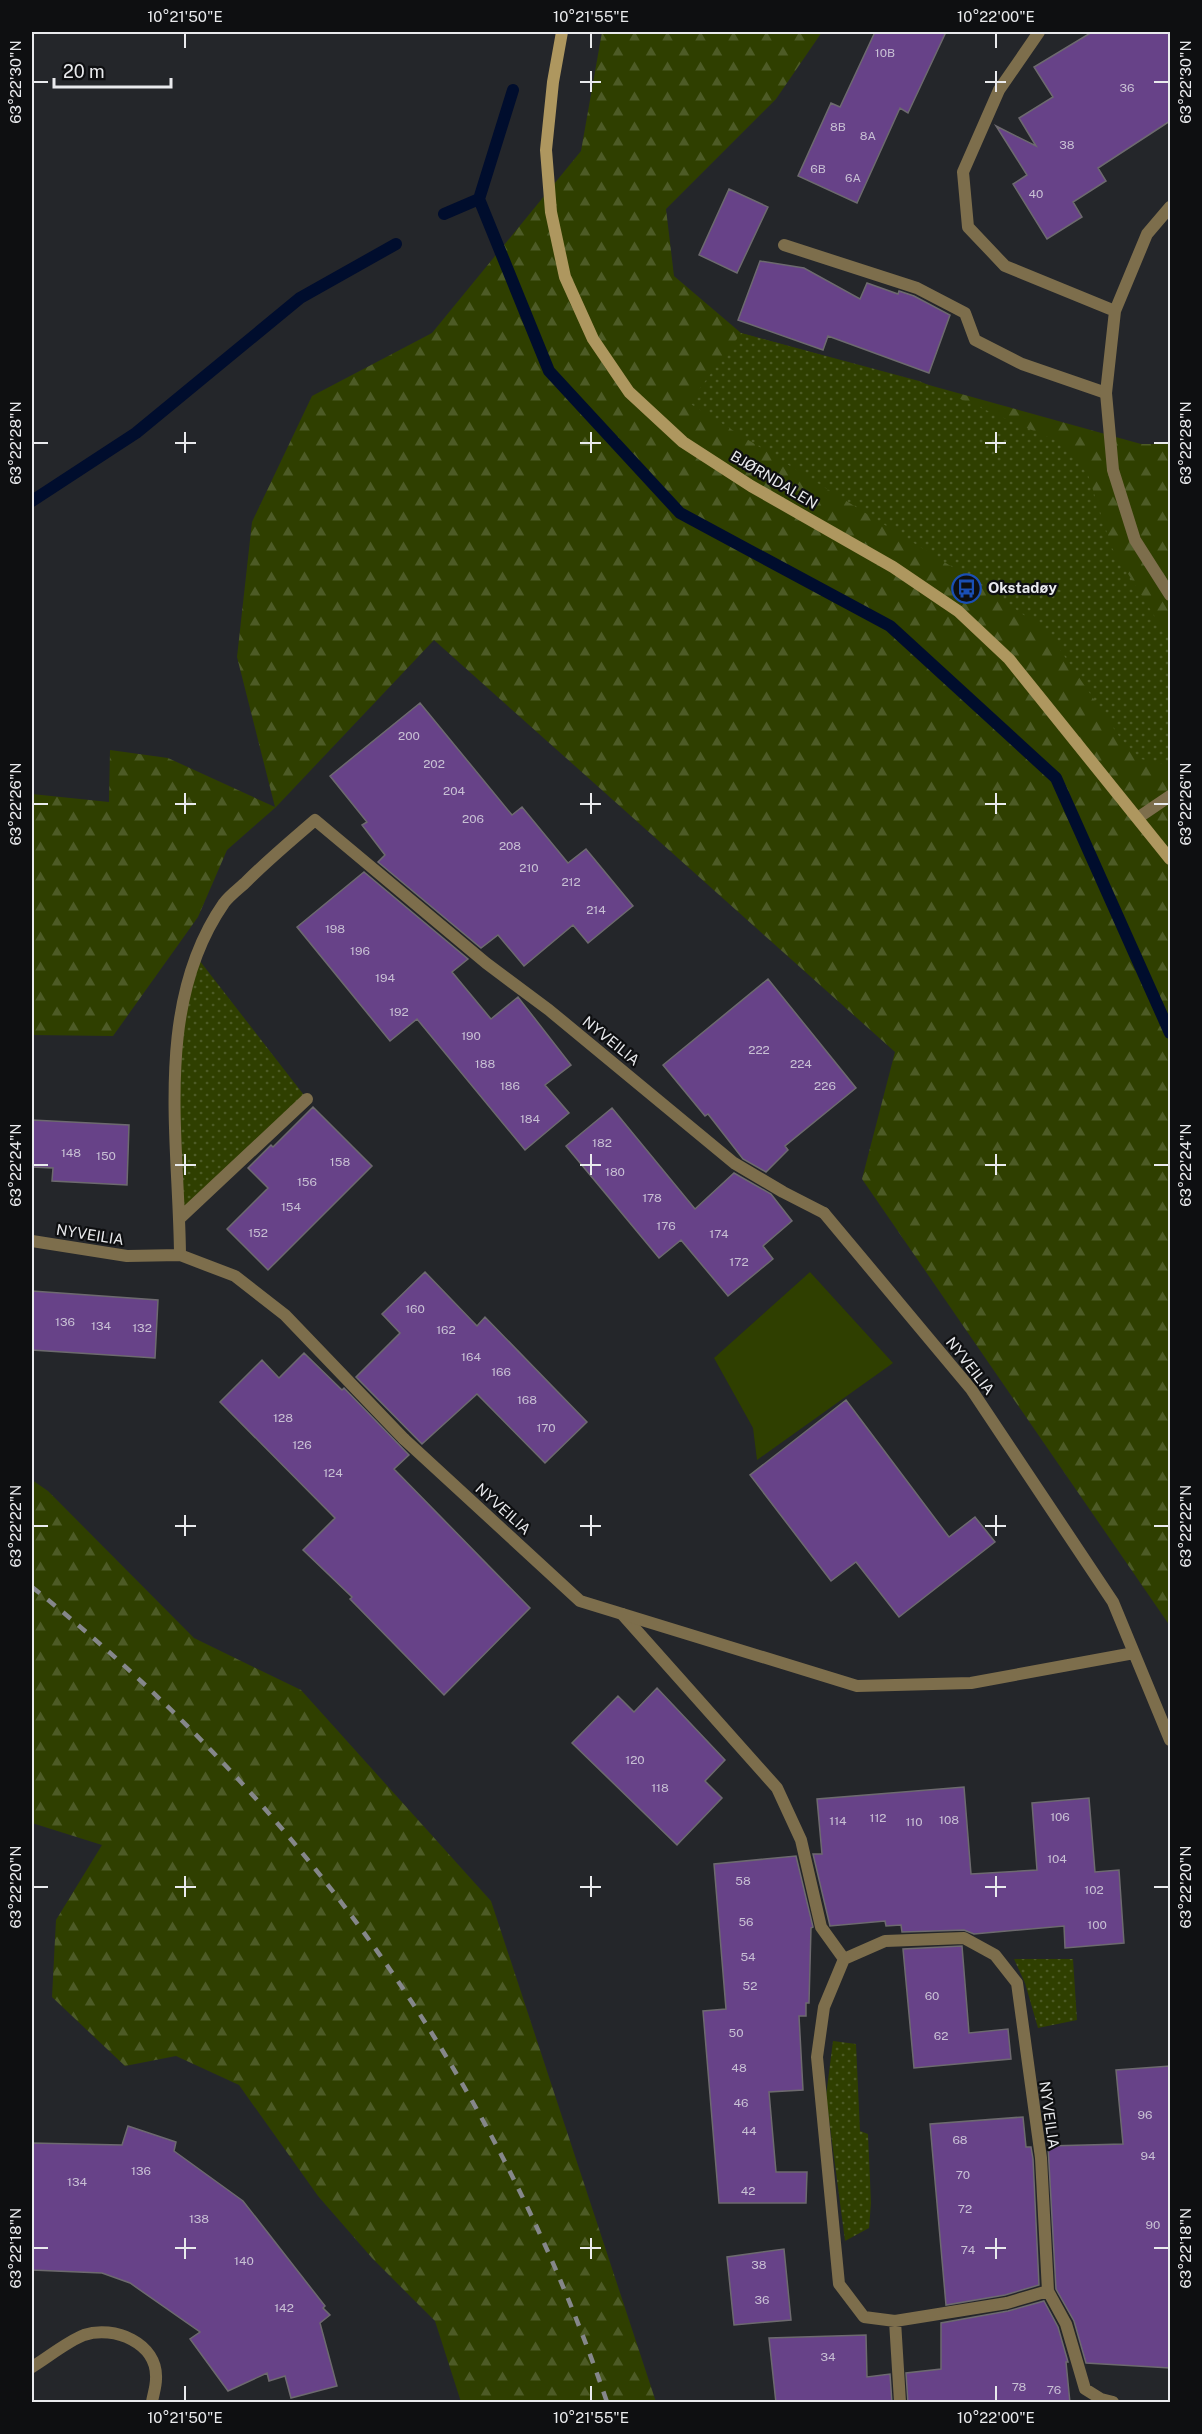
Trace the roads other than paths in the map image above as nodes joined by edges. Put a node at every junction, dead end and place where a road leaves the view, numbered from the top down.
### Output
1 (562, 32) edge
2 (1039, 32) edge
3 (1170, 207) edge
4 (784, 245) dead end
5 (1115, 310) junction
6 (1106, 393) junction
7 (1170, 595) edge
8 (1170, 796) edge
9 (1139, 817) junction
10 (1170, 859) edge
11 (307, 1100) dead end
12 (180, 1218) junction
13 (32, 1241) edge
14 (180, 1255) junction
15 (622, 1614) junction
16 (1134, 1653) junction
17 (1170, 1740) edge
18 (844, 1959) junction
19 (1048, 2291) junction
20 (895, 2321) junction
21 (32, 2367) edge
22 (152, 2403) edge
23 (900, 2403) edge
24 (1113, 2403) edge

1 - 9 main road, BJØRNDALEN
2 - 5 street
3 - 5 street
4 - 6 street
5 - 6 street
6 - 7 street
8 - 9 street
9 - 10 main road, BJØRNDALEN
11 - 12 street
12 - 14 street, NYVEILIA
12 - 16 street, NYVEILIA
13 - 14 street, NYVEILIA
14 - 15 street, NYVEILIA
15 - 16 street, NYVEILIA
15 - 18 street
16 - 17 street, NYVEILIA
18 - 19 street, NYVEILIA
18 - 20 street
19 - 20 street
19 - 24 street
20 - 23 street
21 - 22 street

